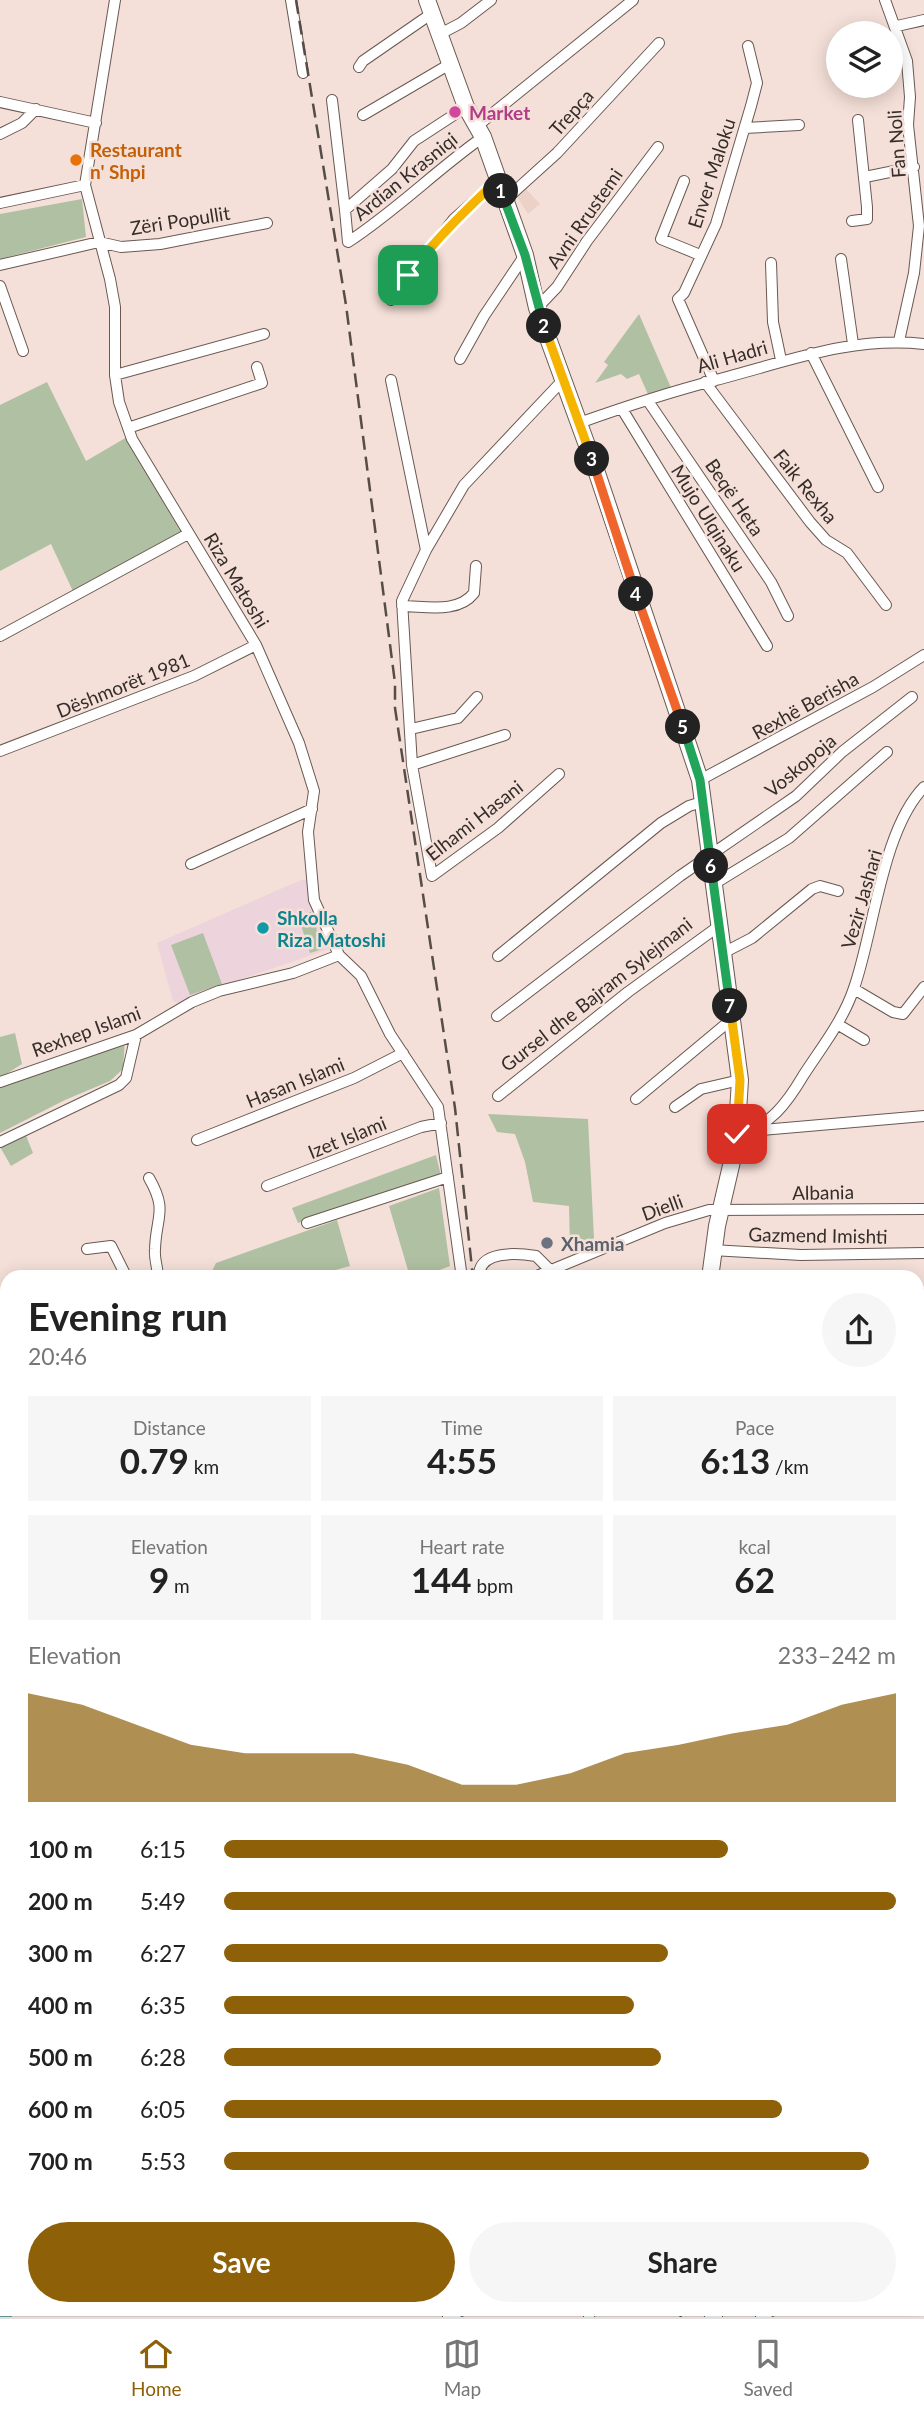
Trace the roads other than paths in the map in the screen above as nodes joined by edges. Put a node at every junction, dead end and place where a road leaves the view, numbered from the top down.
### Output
1 (116, 0) edge
2 (291, 0) edge
3 (491, 0) edge
4 (633, 0) edge
5 (885, 0) edge
6 (429, 7) edge
7 (924, 20) edge
8 (893, 21) edge
9 (903, 25) edge
10 (440, 34) junction
11 (659, 43) dead end
12 (748, 46) dead end
13 (903, 47) edge
14 (450, 64) junction
15 (359, 67) dead end
16 (303, 73) dead end
17 (331, 100) dead end
18 (0, 102) edge
19 (466, 107) junction
20 (36, 109) junction
21 (363, 115) dead end
22 (858, 120) dead end
23 (96, 123) junction
24 (799, 125) dead end
25 (745, 128) junction
26 (480, 132) junction
27 (0, 134) edge
28 (657, 147) dead end
29 (914, 167) junction
30 (865, 177) junction
31 (497, 181) junction
32 (684, 181) dead end
33 (85, 185) junction
34 (505, 201) junction
35 (0, 203) edge
36 (345, 210) junction
37 (852, 221) dead end
38 (267, 223) dead end
39 (99, 242) junction
40 (921, 246) edge
41 (525, 255) junction
42 (700, 255) junction
43 (841, 259) dead end
44 (771, 263) dead end
45 (0, 265) edge
46 (0, 286) edge
47 (391, 300) dead end
48 (537, 308) junction
49 (264, 334) dead end
50 (899, 341) junction
51 (853, 344) junction
52 (924, 344) edge
53 (23, 351) dead end
54 (811, 353) junction
55 (460, 359) dead end
56 (781, 360) junction
57 (257, 367) dead end
58 (115, 375) junction
59 (564, 379) junction
60 (391, 380) dead end
61 (710, 382) junction
62 (648, 401) junction
63 (622, 409) junction
64 (579, 424) junction
65 (128, 428) junction
66 (878, 487) dead end
67 (188, 534) junction
68 (426, 550) junction
69 (476, 566) dead end
70 (886, 605) dead end
71 (402, 606) junction
72 (788, 616) dead end
73 (0, 636) edge
74 (256, 645) junction
75 (767, 646) dead end
76 (924, 655) edge
77 (477, 697) dead end
78 (912, 697) dead end
79 (411, 729) junction
80 (505, 735) dead end
81 (0, 751) edge
82 (887, 752) dead end
83 (412, 765) junction
84 (559, 774) dead end
85 (700, 780) junction
86 (924, 787) edge
87 (702, 802) junction
88 (312, 809) junction
89 (709, 858) junction
90 (191, 864) dead end
91 (714, 884) junction
92 (838, 891) dead end
93 (719, 926) junction
94 (723, 953) junction
95 (339, 955) junction
96 (498, 956) dead end
97 (924, 987) edge
98 (854, 989) junction
99 (497, 1016) dead end
100 (732, 1020) junction
101 (837, 1024) junction
102 (136, 1035) junction
103 (864, 1040) dead end
104 (403, 1053) junction
105 (740, 1080) junction
106 (0, 1082) edge
107 (498, 1096) dead end
108 (636, 1099) dead end
109 (675, 1107) dead end
110 (924, 1116) edge
111 (441, 1123) junction
112 (744, 1133) junction
113 (197, 1140) dead end
114 (0, 1142) edge
115 (448, 1177) junction
116 (149, 1178) dead end
117 (267, 1186) dead end
118 (722, 1208) junction
119 (924, 1209) edge
120 (307, 1223) dead end
121 (87, 1249) dead end
122 (712, 1250) junction
123 (924, 1253) edge
124 (568, 1264) junction
125 (123, 1270) edge
126 (157, 1270) edge
127 (461, 1270) edge
128 (480, 1270) edge
129 (550, 1270) edge
130 (553, 1270) edge
131 (568, 1270) edge
132 (711, 1270) edge

1 - 23 street, Riza Matoshi
2 - 16 street
3 - 10 street
4 - 26 street, Ardian Krasniqi
5 - 8 street, Fan Noli
6 - 10 street, Gursel dhe Bajram Sylejmani
6 - 15 street, Gursel dhe Bajram Sylejmani
7 - 9 street
10 - 14 street, Gursel dhe Bajram Sylejmani
11 - 34 street, Trepça
12 - 25 street, Enver Maloku
13 - 29 street, Fan Noli
14 - 19 street, Gursel dhe Bajram Sylejmani
14 - 21 street
17 - 36 street
18 - 20 street
19 - 26 street, Gursel dhe Bajram Sylejmani
19 - 36 street
20 - 23 street
20 - 27 street
22 - 30 street
23 - 33 street, Riza Matoshi
24 - 25 street
25 - 42 street, Enver Maloku
26 - 31 street, Gursel dhe Bajram Sylejmani
26 - 36 street, Ardian Krasniqi
28 - 48 street, Avni Rrustemi
29 - 30 street
29 - 40 street, Fan Noli
30 - 37 street
31 - 34 street, Gursel dhe Bajram Sylejmani
31 - 47 street
32 - 42 street
33 - 35 street
33 - 39 street, Riza Matoshi
34 - 41 street, Gursel dhe Bajram Sylejmani
38 - 39 street, Zëri Popullit
39 - 45 street, Zëri Popullit
39 - 58 street, Riza Matoshi
40 - 50 street, Fan Noli
41 - 48 street, Gursel dhe Bajram Sylejmani
41 - 55 street
42 - 61 street, Enver Maloku
43 - 51 street
44 - 56 street
46 - 53 street
48 - 59 street, Gursel dhe Bajram Sylejmani
49 - 58 street
50 - 51 street, Ali Hadri
50 - 52 street, Ali Hadri
51 - 54 street, Ali Hadri
54 - 56 street, Ali Hadri
54 - 66 street
56 - 61 street, Ali Hadri
57 - 65 street
58 - 65 street, Riza Matoshi
59 - 64 street, Gursel dhe Bajram Sylejmani
59 - 68 street, Elhami Hasani
60 - 68 street
61 - 62 street, Ali Hadri
61 - 70 street, Faik Rexha
62 - 63 street, Ali Hadri
62 - 72 street, Beqë Heta
63 - 64 street, Ali Hadri
63 - 75 street, Mujo Ulqinaku
64 - 85 street, Gursel dhe Bajram Sylejmani
65 - 67 street, Riza Matoshi
67 - 73 street
67 - 74 street, Riza Matoshi
68 - 71 street, Elhami Hasani
69 - 71 street
71 - 79 street, Elhami Hasani
74 - 81 street, Dëshmorët 1981
74 - 88 street, Riza Matoshi
76 - 85 street, Rexhë Berisha
77 - 79 street
78 - 89 street, Voskopoja
79 - 83 street, Elhami Hasani
80 - 83 street
82 - 91 street
83 - 84 street, Elhami Hasani
85 - 87 street, Gursel dhe Bajram Sylejmani
86 - 98 street, Vezir Jashari
87 - 89 street, Gursel dhe Bajram Sylejmani
87 - 96 street
88 - 90 street
88 - 95 street, Riza Matoshi
89 - 91 street, Gursel dhe Bajram Sylejmani
89 - 99 street
91 - 93 street, Gursel dhe Bajram Sylejmani
92 - 94 street
93 - 94 street, Gursel dhe Bajram Sylejmani
93 - 107 street, Gursel dhe Bajram Sylejmani
94 - 100 street, Gursel dhe Bajram Sylejmani
95 - 102 street, Rexhep Islami
95 - 104 street, Riza Matoshi
97 - 98 street
98 - 101 street, Vezir Jashari
100 - 105 street, Gursel dhe Bajram Sylejmani
100 - 108 street
101 - 103 street
101 - 112 street, Vezir Jashari
102 - 106 street, Rexhep Islami
102 - 114 street
104 - 111 street, Riza Matoshi
104 - 113 street, Hasan Islami
105 - 109 street
105 - 112 street, Gursel dhe Bajram Sylejmani
110 - 112 street
111 - 115 street, Riza Matoshi
111 - 117 street, Izet Islami
112 - 118 street, Gursel dhe Bajram Sylejmani
115 - 120 street
115 - 127 street, Riza Matoshi
116 - 126 street
118 - 119 street, Albania
118 - 122 street, Gursel dhe Bajram Sylejmani
118 - 124 street, Dielli
121 - 125 street
122 - 123 street, Gazmend Imishti
122 - 132 street, Gursel dhe Bajram Sylejmani
124 - 130 street, Dielli
124 - 131 street
128 - 129 street

